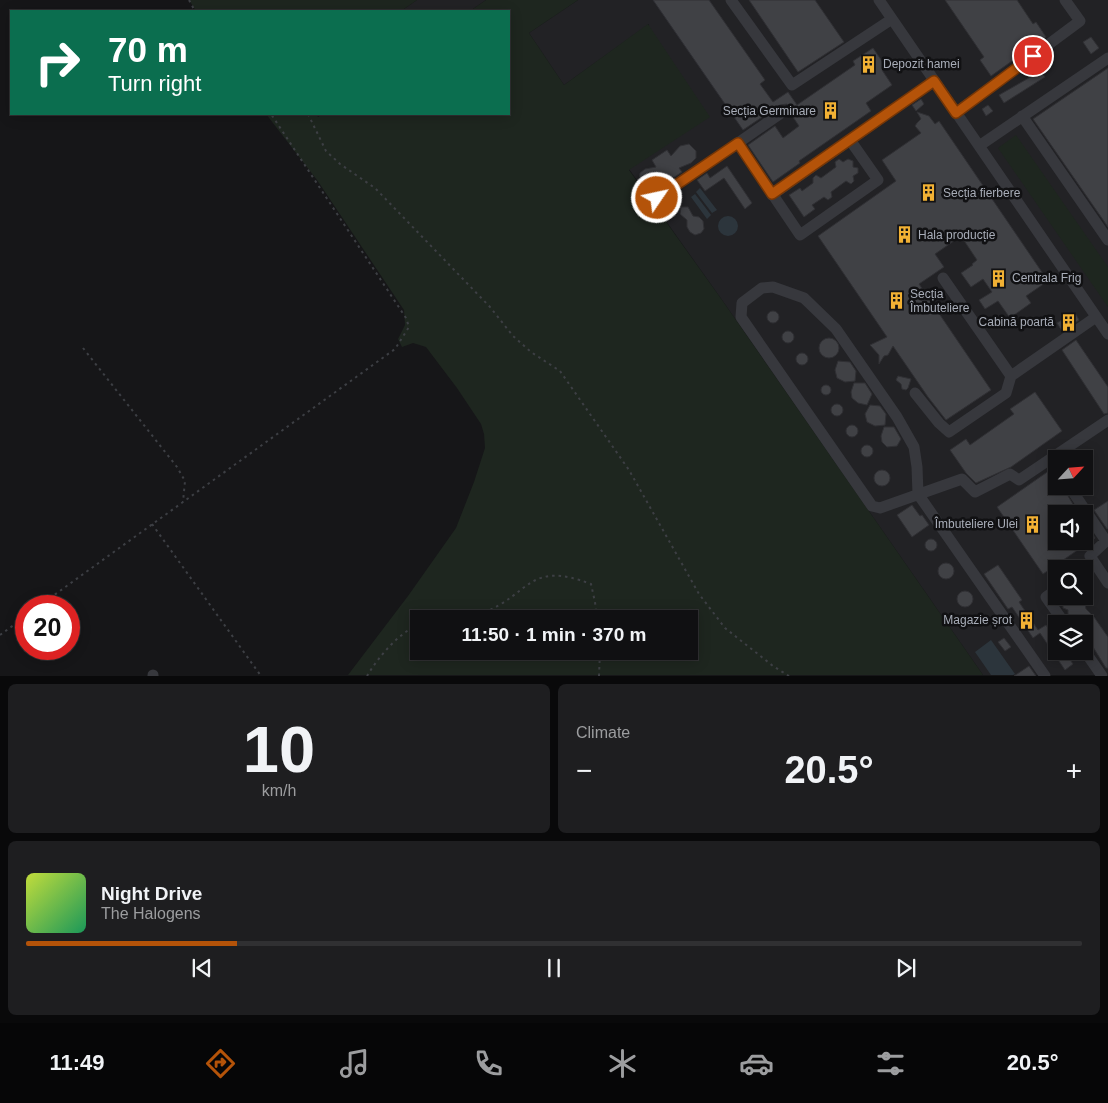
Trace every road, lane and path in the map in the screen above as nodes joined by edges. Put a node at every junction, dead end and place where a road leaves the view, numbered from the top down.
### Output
1 (731, 0) edge
2 (879, 0) edge
3 (1065, 0) edge
4 (892, 19) junction
5 (1108, 58) edge
6 (934, 81) junction
7 (784, 111) dead end
8 (956, 113) junction
9 (272, 115) edge
10 (308, 115) edge
11 (1022, 116) junction
12 (850, 140) junction
13 (738, 143) junction
14 (979, 146) junction
15 (772, 194) junction
16 (657, 198) dead end
17 (1108, 240) edge
18 (943, 278) dead end
19 (1096, 317) junction
20 (1108, 334) edge
21 (83, 348) dead end
22 (1011, 376) junction
23 (915, 392) dead end
24 (1108, 420) edge
25 (1070, 450) edge
26 (1048, 466) edge
27 (918, 494) junction
28 (1075, 495) edge
29 (184, 502) junction
30 (152, 524) junction
31 (1095, 564) joint
32 (1108, 583) edge
33 (54, 595) edge
34 (488, 610) edge
35 (596, 610) edge
36 (15, 624) edge
37 (410, 630) edge
38 (0, 635) edge
39 (600, 660) edge
40 (1091, 660) edge
41 (261, 676) edge
42 (367, 676) edge
43 (599, 676) edge
44 (789, 676) edge
45 (1045, 676) edge
46 (1102, 676) edge

1 - 4 street
2 - 4 street
3 - 8 street
4 - 6 street
5 - 11 street
6 - 8 street
6 - 12 street
7 - 13 street
8 - 14 street
9 - 29 path
10 - 44 path
11 - 14 street
11 - 17 street
12 - 15 street
12 - 15 street
13 - 15 street
13 - 16 street
14 - 19 street
18 - 22 street
19 - 20 street
19 - 22 street
21 - 29 path
22 - 23 street
24 - 25 street
26 - 27 street
27 - 27 street
27 - 45 street
28 - 31 street
29 - 30 path
30 - 33 path
30 - 41 path
31 - 32 street
34 - 35 path
36 - 38 path
37 - 42 path
39 - 43 path
40 - 46 street

